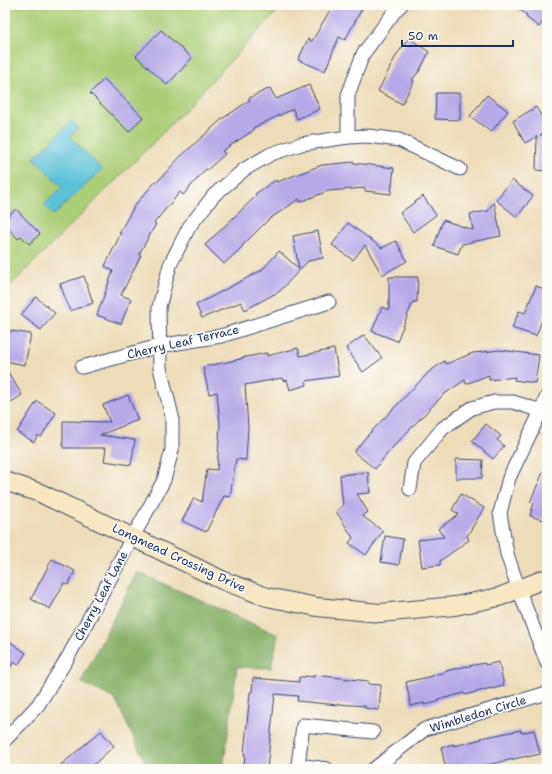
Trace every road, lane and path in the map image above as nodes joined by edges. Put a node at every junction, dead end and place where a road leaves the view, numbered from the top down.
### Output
1 (401, 5) edge
2 (348, 137) junction
3 (460, 169) dead end
4 (329, 302) dead end
5 (159, 346) junction
6 (82, 367) dead end
7 (547, 396) edge
8 (541, 411) junction
9 (5, 481) edge
10 (410, 489) dead end
11 (132, 538) junction
12 (547, 578) edge
13 (519, 590) junction
14 (547, 663) edge
15 (547, 693) edge
16 (373, 732) dead end
17 (5, 740) edge
18 (327, 769) edge
19 (374, 769) edge

1 - 2 street
2 - 3 street, Cherry Leaf Lane
2 - 5 street, Cherry Leaf Lane
4 - 5 street, Cherry Leaf Terrace
5 - 6 street, Cherry Leaf Terrace
5 - 11 street, Cherry Leaf Lane
7 - 8 street
8 - 10 street
8 - 13 street
9 - 11 street, Longmead Crossing Drive
11 - 13 street, Longmead Crossing Drive
11 - 17 street, Cherry Leaf Lane
12 - 13 street, Longmead Crossing Drive
13 - 14 street
15 - 19 street, Wimbledon Circle
16 - 18 street

